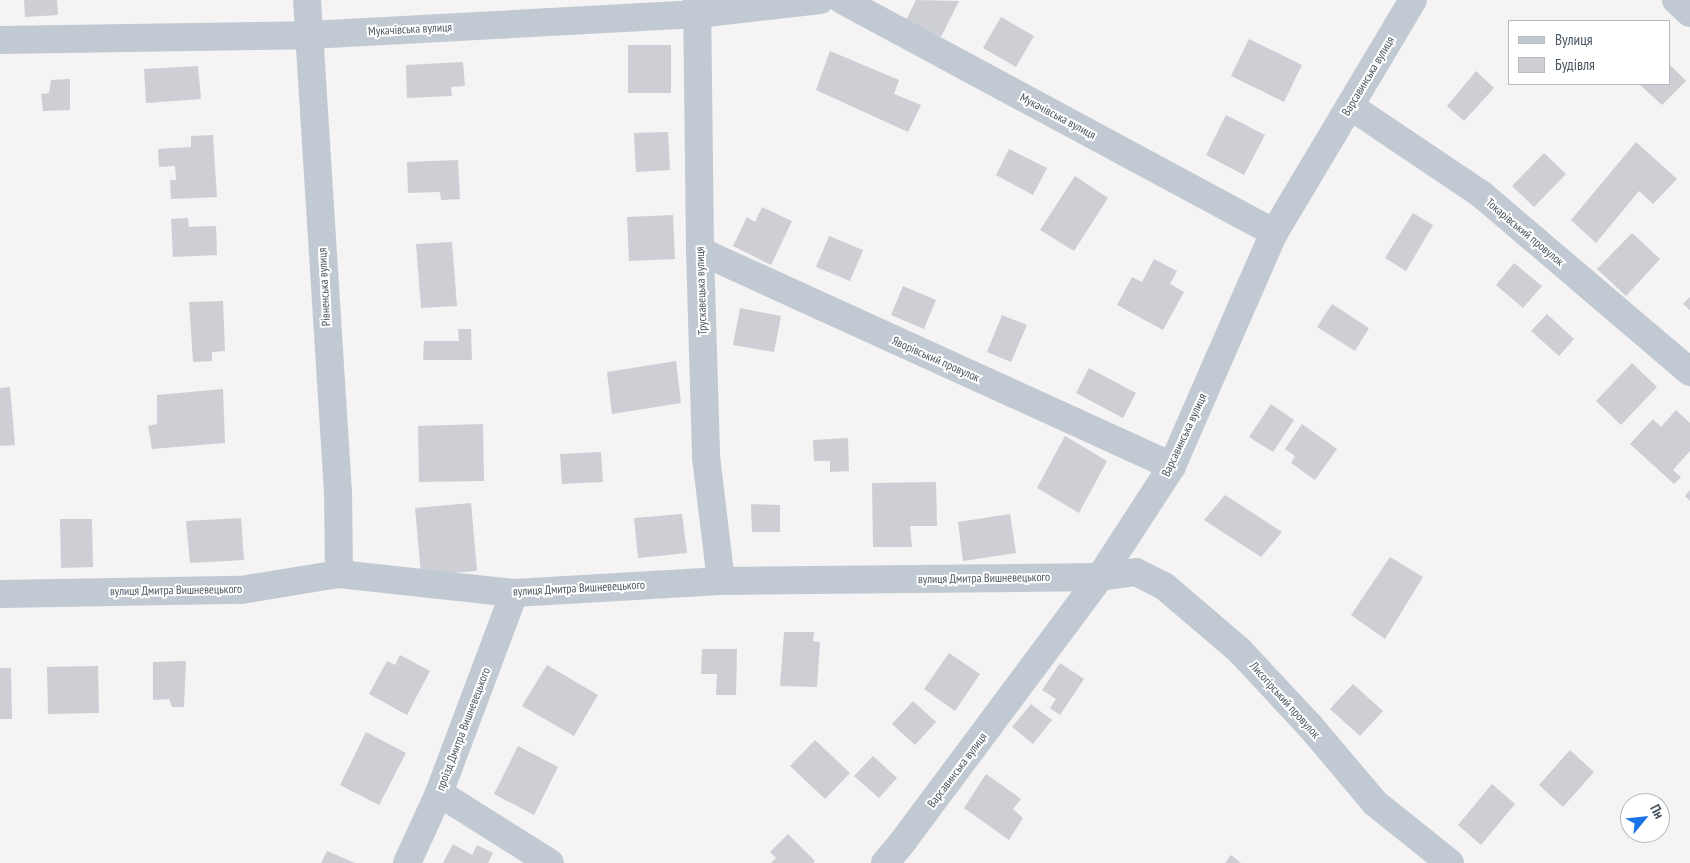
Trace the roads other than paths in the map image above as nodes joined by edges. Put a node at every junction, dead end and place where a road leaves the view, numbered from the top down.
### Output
1 (308, 0) edge
2 (820, 0) edge
3 (842, 0) edge
4 (1413, 0) edge
5 (1676, 0) edge
6 (697, 7) edge
7 (1690, 13) edge
8 (310, 35) junction
9 (0, 40) edge
10 (1350, 106) junction
11 (1274, 233) junction
12 (700, 252) junction
13 (1690, 372) edge
14 (1172, 466) junction
15 (339, 574) junction
16 (1100, 577) junction
17 (721, 581) junction
18 (514, 593) junction
19 (0, 594) edge
20 (439, 793) junction
21 (407, 863) edge
22 (550, 863) edge
23 (884, 863) edge
24 (1450, 863) edge

1 - 8 street, Рівненська вулиця
2 - 6 street, Мукачівська вулиця
3 - 11 street, Мукачівська вулиця
4 - 10 street, Варсавинська вулиця
5 - 7 street
6 - 8 street, Мукачівська вулиця
6 - 12 street, Трускавецька вулиця
8 - 9 street, Мукачівська вулиця
8 - 15 street, Рівненська вулиця
10 - 11 street, Варсавинська вулиця
10 - 13 street, Токарівський провулок
11 - 14 street, Варсавинська вулиця
12 - 14 street, Яворівський провулок
12 - 17 street, Трускавецька вулиця
14 - 16 street, Варсавинська вулиця
15 - 18 street, вулиця Дмитра Вишневецького
15 - 19 street, вулиця Дмитра Вишневецького
16 - 17 street, вулиця Дмитра Вишневецького
16 - 23 street, Варсавинська вулиця
16 - 24 street, Лисогірський провулок
17 - 18 street, вулиця Дмитра Вишневецького
18 - 20 street, проїзд Дмитра Вишневецького
20 - 21 street, проїзд Дмитра Вишневецького
20 - 22 street

